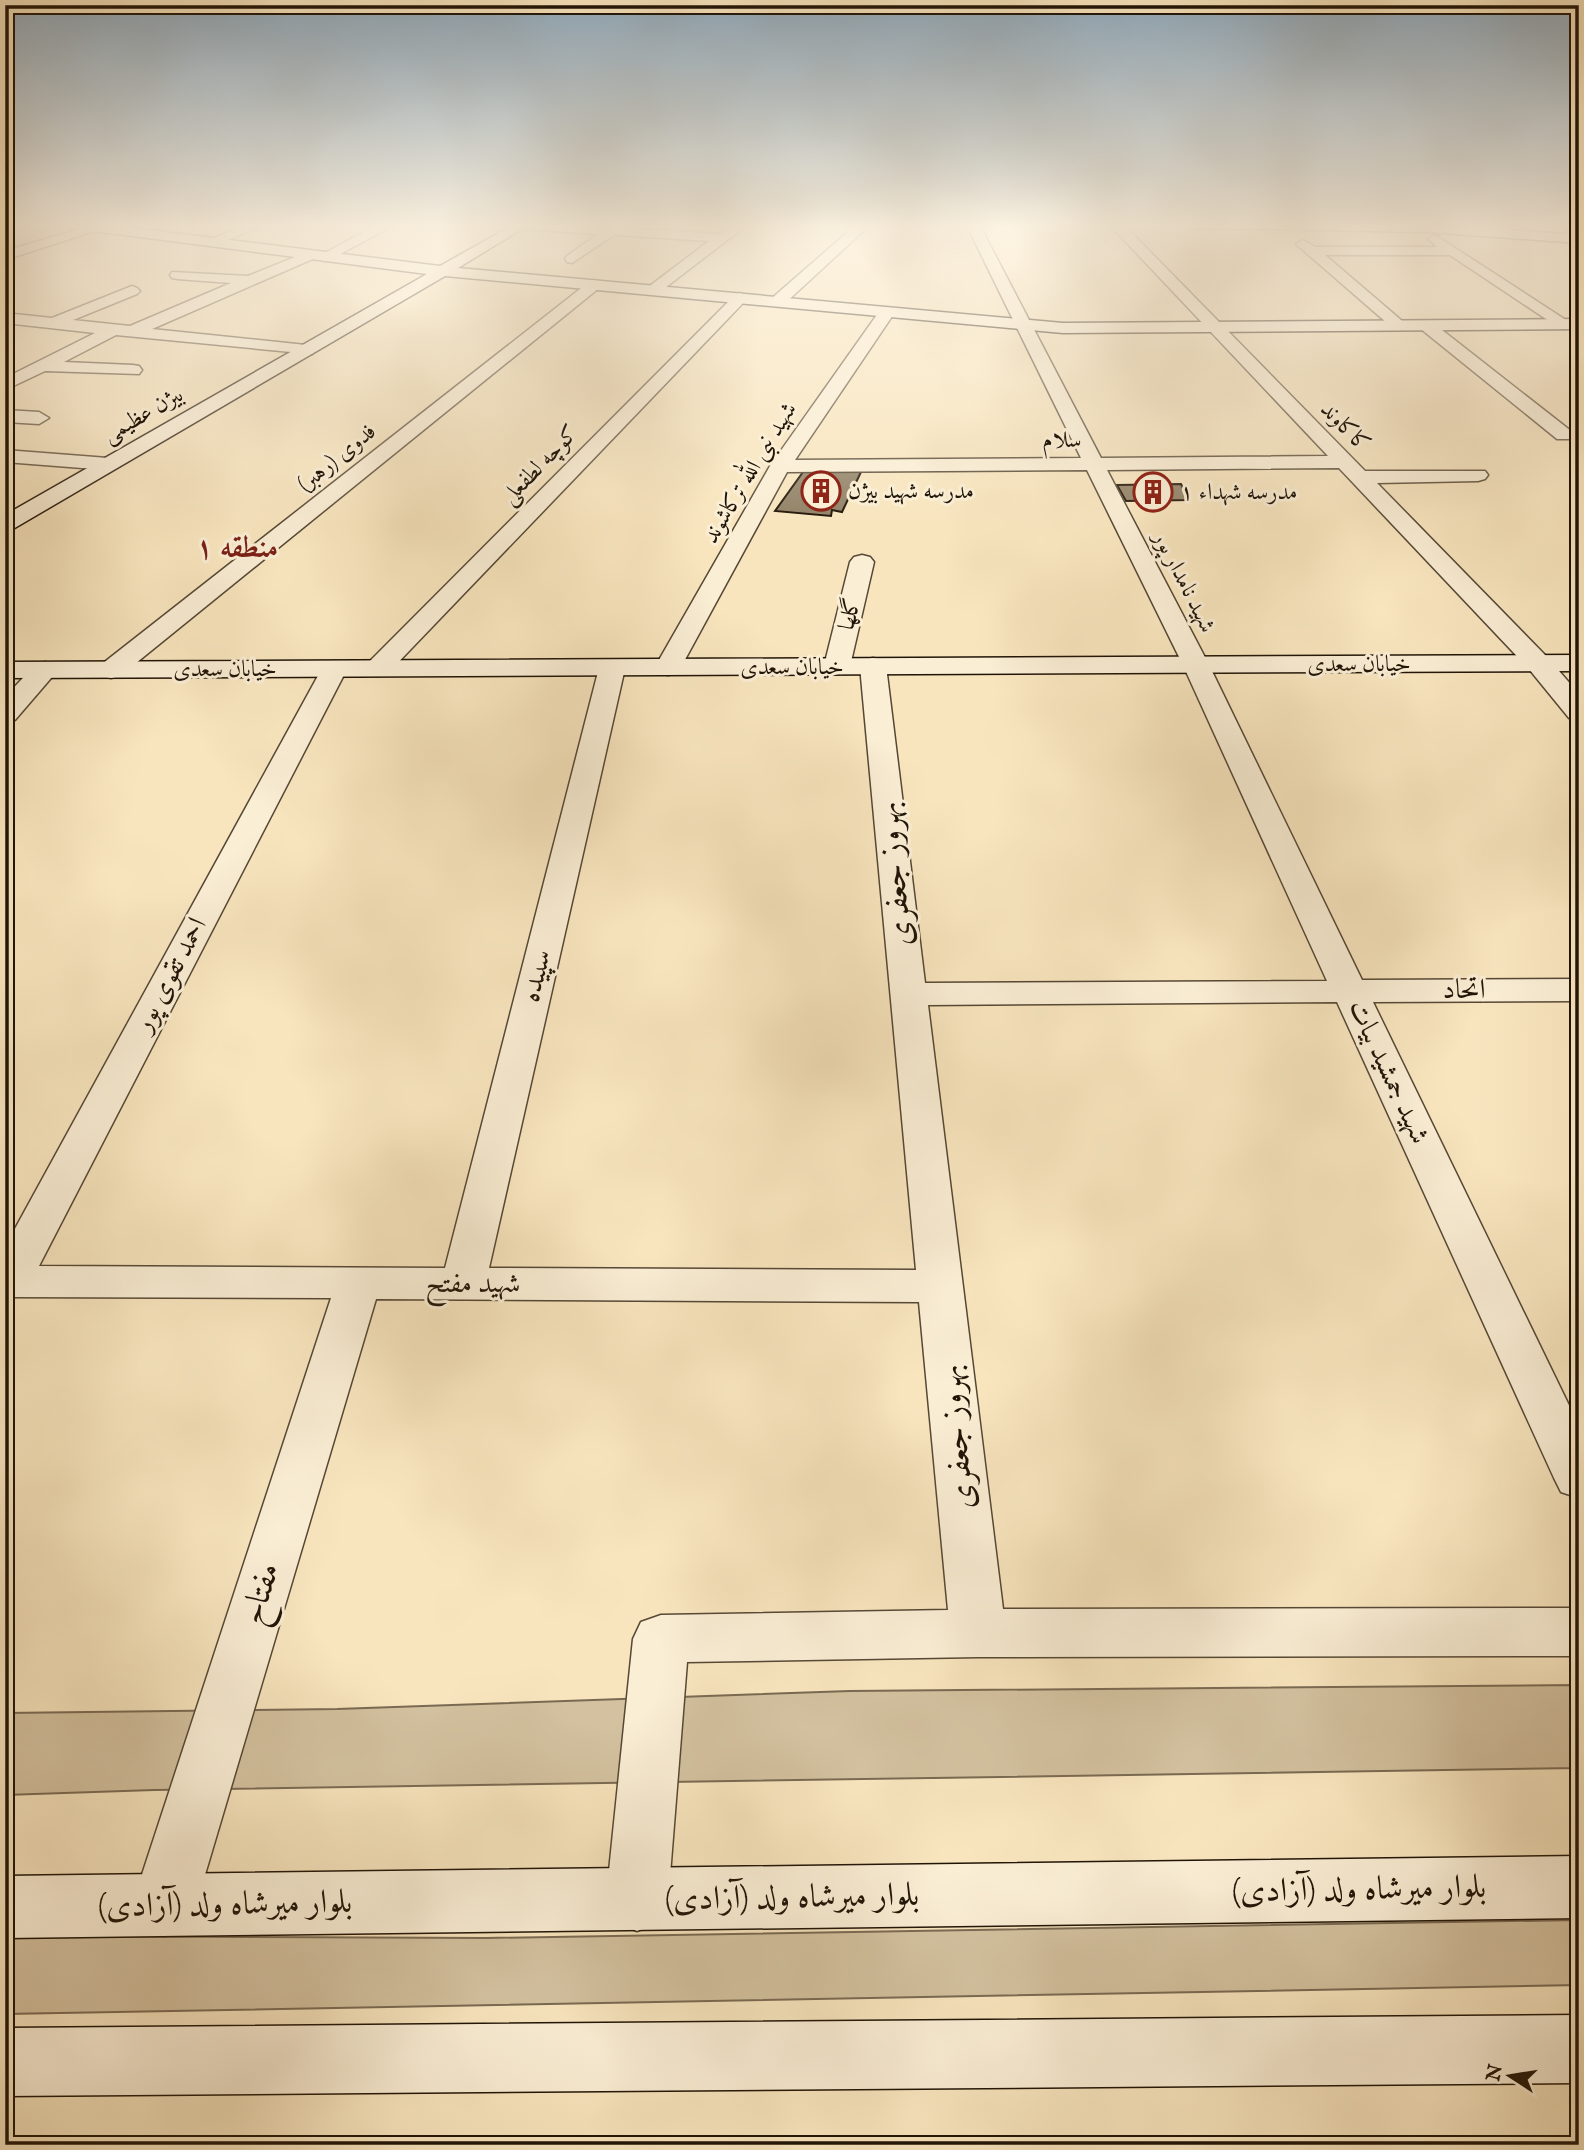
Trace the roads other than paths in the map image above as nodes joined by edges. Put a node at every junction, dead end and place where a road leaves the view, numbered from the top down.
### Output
1 (65, 324) edge
2 (138, 324) edge
3 (350, 324) edge
4 (545, 324) edge
5 (715, 324) edge
6 (878, 324) edge
7 (1023, 324) edge
8 (1027, 324) edge
9 (1212, 324) edge
10 (1547, 324) edge
11 (1400, 326) joint
12 (1427, 326) junction
13 (1216, 328) junction
14 (124, 330) junction
15 (306, 350) junction
16 (43, 366) junction
17 (133, 370) dead end
18 (6, 385) edge
19 (30, 392) dead end
20 (5, 416) edge
21 (39, 418) dead end
22 (1564, 435) dead end
23 (5, 456) edge
24 (108, 464) junction
25 (1094, 464) junction
26 (780, 466) junction
27 (1352, 470) junction
28 (1478, 475) dead end
29 (5, 524) edge
30 (862, 562) dead end
31 (1538, 663) junction
32 (1579, 663) edge
33 (1196, 665) junction
34 (855, 666) junction
35 (668, 667) junction
36 (378, 668) junction
37 (611, 668) junction
38 (334, 669) junction
39 (5, 670) edge
40 (45, 670) junction
41 (111, 670) junction
42 (1579, 712) edge
43 (5, 714) edge
44 (1579, 990) edge
45 (1350, 991) junction
46 (908, 993) junction
47 (7, 1281) edge
48 (358, 1283) junction
49 (463, 1283) junction
50 (940, 1286) junction
51 (1579, 1478) edge
52 (1579, 1632) edge
53 (978, 1633) junction
54 (1579, 1887) edge
55 (637, 1900) junction
56 (164, 1905) junction
57 (5, 1907) edge
58 (1579, 2049) edge
59 (5, 2062) edge

1 - 14 street
2 - 14 street
3 - 15 street, بیژن عظیمی
4 - 41 street, فدوی (رهبر)
5 - 36 street, کوچه لطفعلی
6 - 26 street, شهید نبی الله ترکاشوند
7 - 25 street, شهید نامدار پور
8 - 13 street
9 - 13 street, کاکاوند
10 - 12 street
11 - 12 street
11 - 13 street
12 - 22 street
13 - 27 street, کاکاوند
14 - 15 street
14 - 16 street
15 - 24 street, بیژن عظیمی
16 - 17 street
16 - 18 street
18 - 19 street
20 - 21 street
23 - 24 street
24 - 29 street, بیژن عظیمی
25 - 26 street, سلام
25 - 27 street, سلام
25 - 33 street, شهید نامدار پور
26 - 35 street, شهید نبی الله ترکاشوند
27 - 28 street, سلام
27 - 31 street, کاکاوند
30 - 34 street, گلها
31 - 32 street, خیابان سعدی
31 - 33 street, خیابان سعدی
31 - 42 street, کاکاوند
33 - 34 street, خیابان سعدی
33 - 45 street, شهید جمشید بیات
34 - 35 street, خیابان سعدی
34 - 46 street, بهروز جعفری
35 - 37 street, خیابان سعدی
36 - 37 street, خیابان سعدی
36 - 38 street, خیابان سعدی
37 - 49 street, سپیده
38 - 41 street, خیابان سعدی
38 - 47 street, احمد تقوی پور
39 - 40 street, خیابان سعدی
40 - 41 street, خیابان سعدی
40 - 43 street
44 - 45 street, اتحاد
45 - 46 street, اتحاد
45 - 51 street, شهید جمشید بیات
46 - 50 street, بهروز جعفری
47 - 48 street, شهید مفتح
48 - 49 street, شهید مفتح
48 - 56 street, مفتاح
49 - 50 street, شهید مفتح
50 - 53 street, بهروز جعفری
52 - 53 street
53 - 55 street
54 - 55 street, بلوار میرشاه ولد (آزادی)
55 - 56 street, بلوار میرشاه ولد (آزادی)
56 - 57 street, بلوار میرشاه ولد (آزادی)
58 - 59 street

